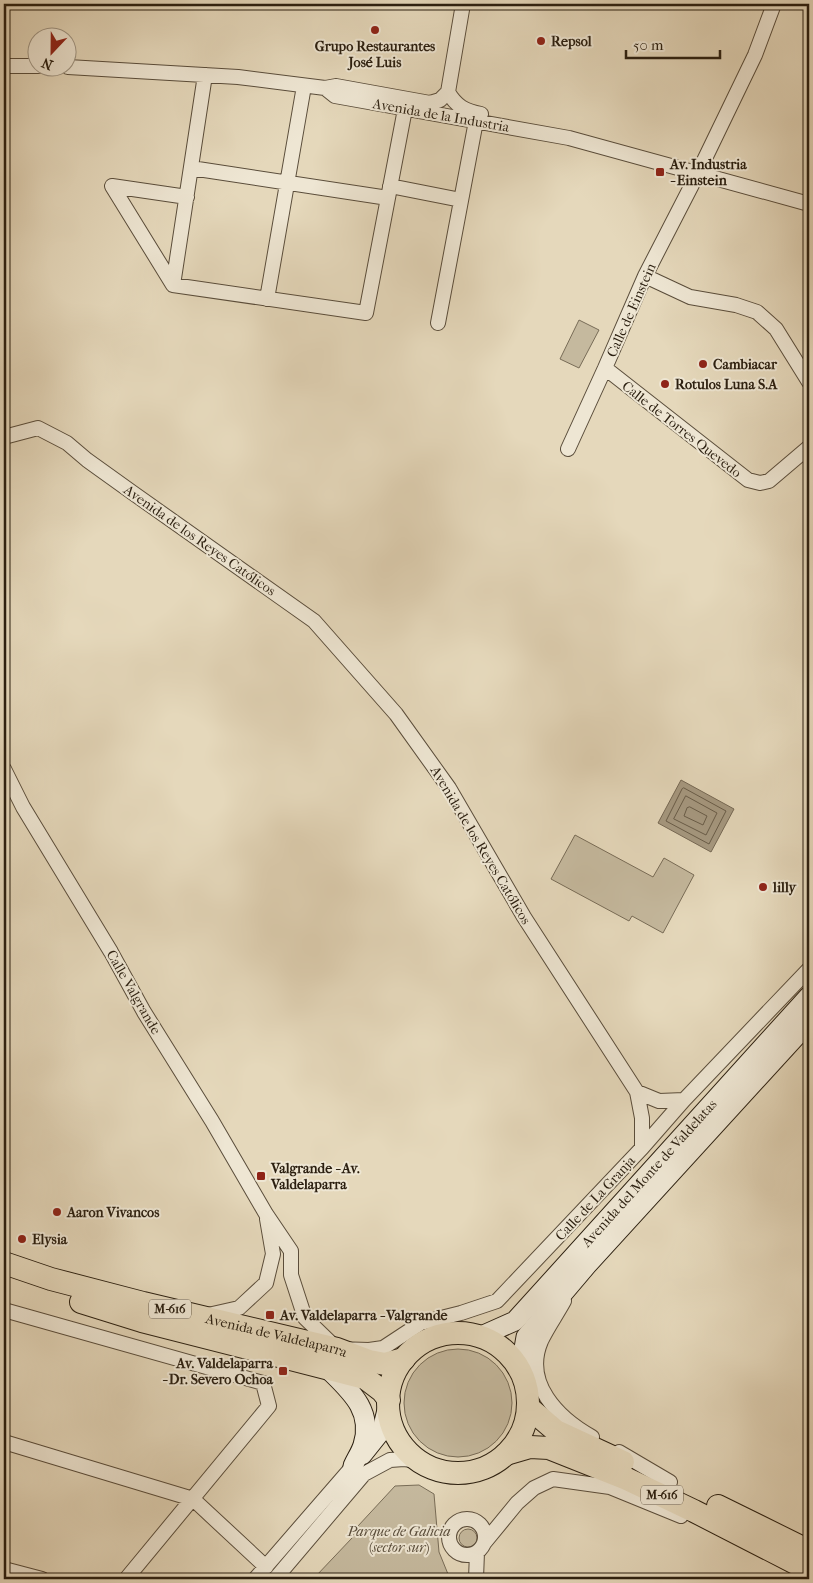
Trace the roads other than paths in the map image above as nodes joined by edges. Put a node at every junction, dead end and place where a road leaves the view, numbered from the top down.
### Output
1 (463, 4) edge
2 (774, 4) edge
3 (4, 66) edge
4 (28, 66) edge
5 (78, 67) edge
6 (205, 75) junction
7 (304, 86) junction
8 (325, 88) junction
9 (448, 92) junction
10 (405, 109) junction
11 (476, 121) junction
12 (530, 130) junction
13 (191, 168) junction
14 (698, 173) junction
15 (287, 182) junction
16 (389, 192) junction
17 (187, 197) junction
18 (461, 200) junction
19 (809, 204) edge
20 (645, 276) junction
21 (173, 284) junction
22 (267, 298) junction
23 (438, 323) dead end
24 (605, 368) junction
25 (809, 382) edge
26 (4, 437) edge
27 (809, 447) edge
28 (568, 449) dead end
29 (4, 769) edge
30 (809, 969) edge
31 (809, 996) edge
32 (809, 1022) edge
33 (637, 1092) junction
34 (684, 1100) junction
35 (642, 1148) junction
36 (266, 1214) junction
37 (4, 1263) edge
38 (587, 1264) junction
39 (4, 1278) edge
40 (4, 1310) edge
41 (202, 1316) junction
42 (479, 1337) junction
43 (332, 1359) junction
44 (404, 1359) junction
45 (520, 1371) junction
46 (388, 1403) junction
47 (528, 1407) junction
48 (4, 1442) edge
49 (506, 1454) junction
50 (419, 1462) junction
51 (353, 1466) junction
52 (670, 1482) junction
53 (193, 1499) junction
54 (786, 1539) junction
55 (809, 1544) edge
56 (807, 1563) edge
57 (266, 1567) junction
58 (4, 1569) edge
59 (42, 1579) edge
60 (126, 1579) edge
61 (255, 1579) edge
62 (275, 1579) edge
63 (476, 1579) edge

1 - 9 street
2 - 14 street, Calle de Einstein
3 - 4 street
5 - 6 street, Avenida de la Industria
6 - 7 street, Avenida de la Industria
6 - 13 street
7 - 8 street, Avenida de la Industria
7 - 15 street
8 - 9 street
8 - 10 street, Avenida de la Industria
9 - 12 street
10 - 11 street, Avenida de la Industria
10 - 16 street
11 - 12 street, Avenida de la Industria
11 - 18 street
12 - 14 street, Avenida de la Industria
13 - 15 street
13 - 17 street
14 - 19 street, Avenida de la Industria
14 - 20 street, Calle de Einstein
15 - 16 street
15 - 22 street
16 - 18 street
16 - 22 street
17 - 21 street
17 - 21 street
18 - 23 street
20 - 24 street, Calle de Einstein
20 - 25 street
21 - 22 street
24 - 27 street, Calle de Torres Quevedo
24 - 28 street, Calle de Einstein
26 - 33 street, Avenida de los Reyes Católicos
29 - 36 street, Calle Valgrande
30 - 34 street, Calle de La Granja
31 - 42 main road, Avenida del Monte de Valdelatas
32 - 38 main road, Avenida del Monte de Valdelatas
33 - 34 street
33 - 35 street, Avenida de los Reyes Católicos
34 - 35 street, Calle de La Granja
35 - 43 street, Calle de La Granja
36 - 41 street
36 - 43 street, Calle Valgrande
37 - 41 highway, Avenida de Valdelaparra / M-616
38 - 45 main road, Avenida del Monte de Valdelatas
38 - 52 street
39 - 43 highway, Avenida de Valdelaparra / M-616
40 - 53 street
41 - 43 highway, Avenida de Valdelaparra / M-616
42 - 44 highway, M-616
42 - 45 highway, M-616
43 - 44 highway, Avenida de Valdelaparra / M-616
43 - 46 highway, Avenida de Valdelaparra / M-616
43 - 51 main road
44 - 46 highway, M-616
45 - 47 highway, M-616
46 - 50 highway, M-616
46 - 51 main road
47 - 49 highway, M-616
47 - 52 highway, M-616
48 - 53 street
49 - 50 highway, M-616
49 - 56 highway, M-616
50 - 62 street
51 - 57 street
52 - 54 highway, M-616
53 - 57 street
53 - 60 street
54 - 55 street
54 - 56 highway, M-616
56 - 63 street
57 - 61 street
58 - 59 street

